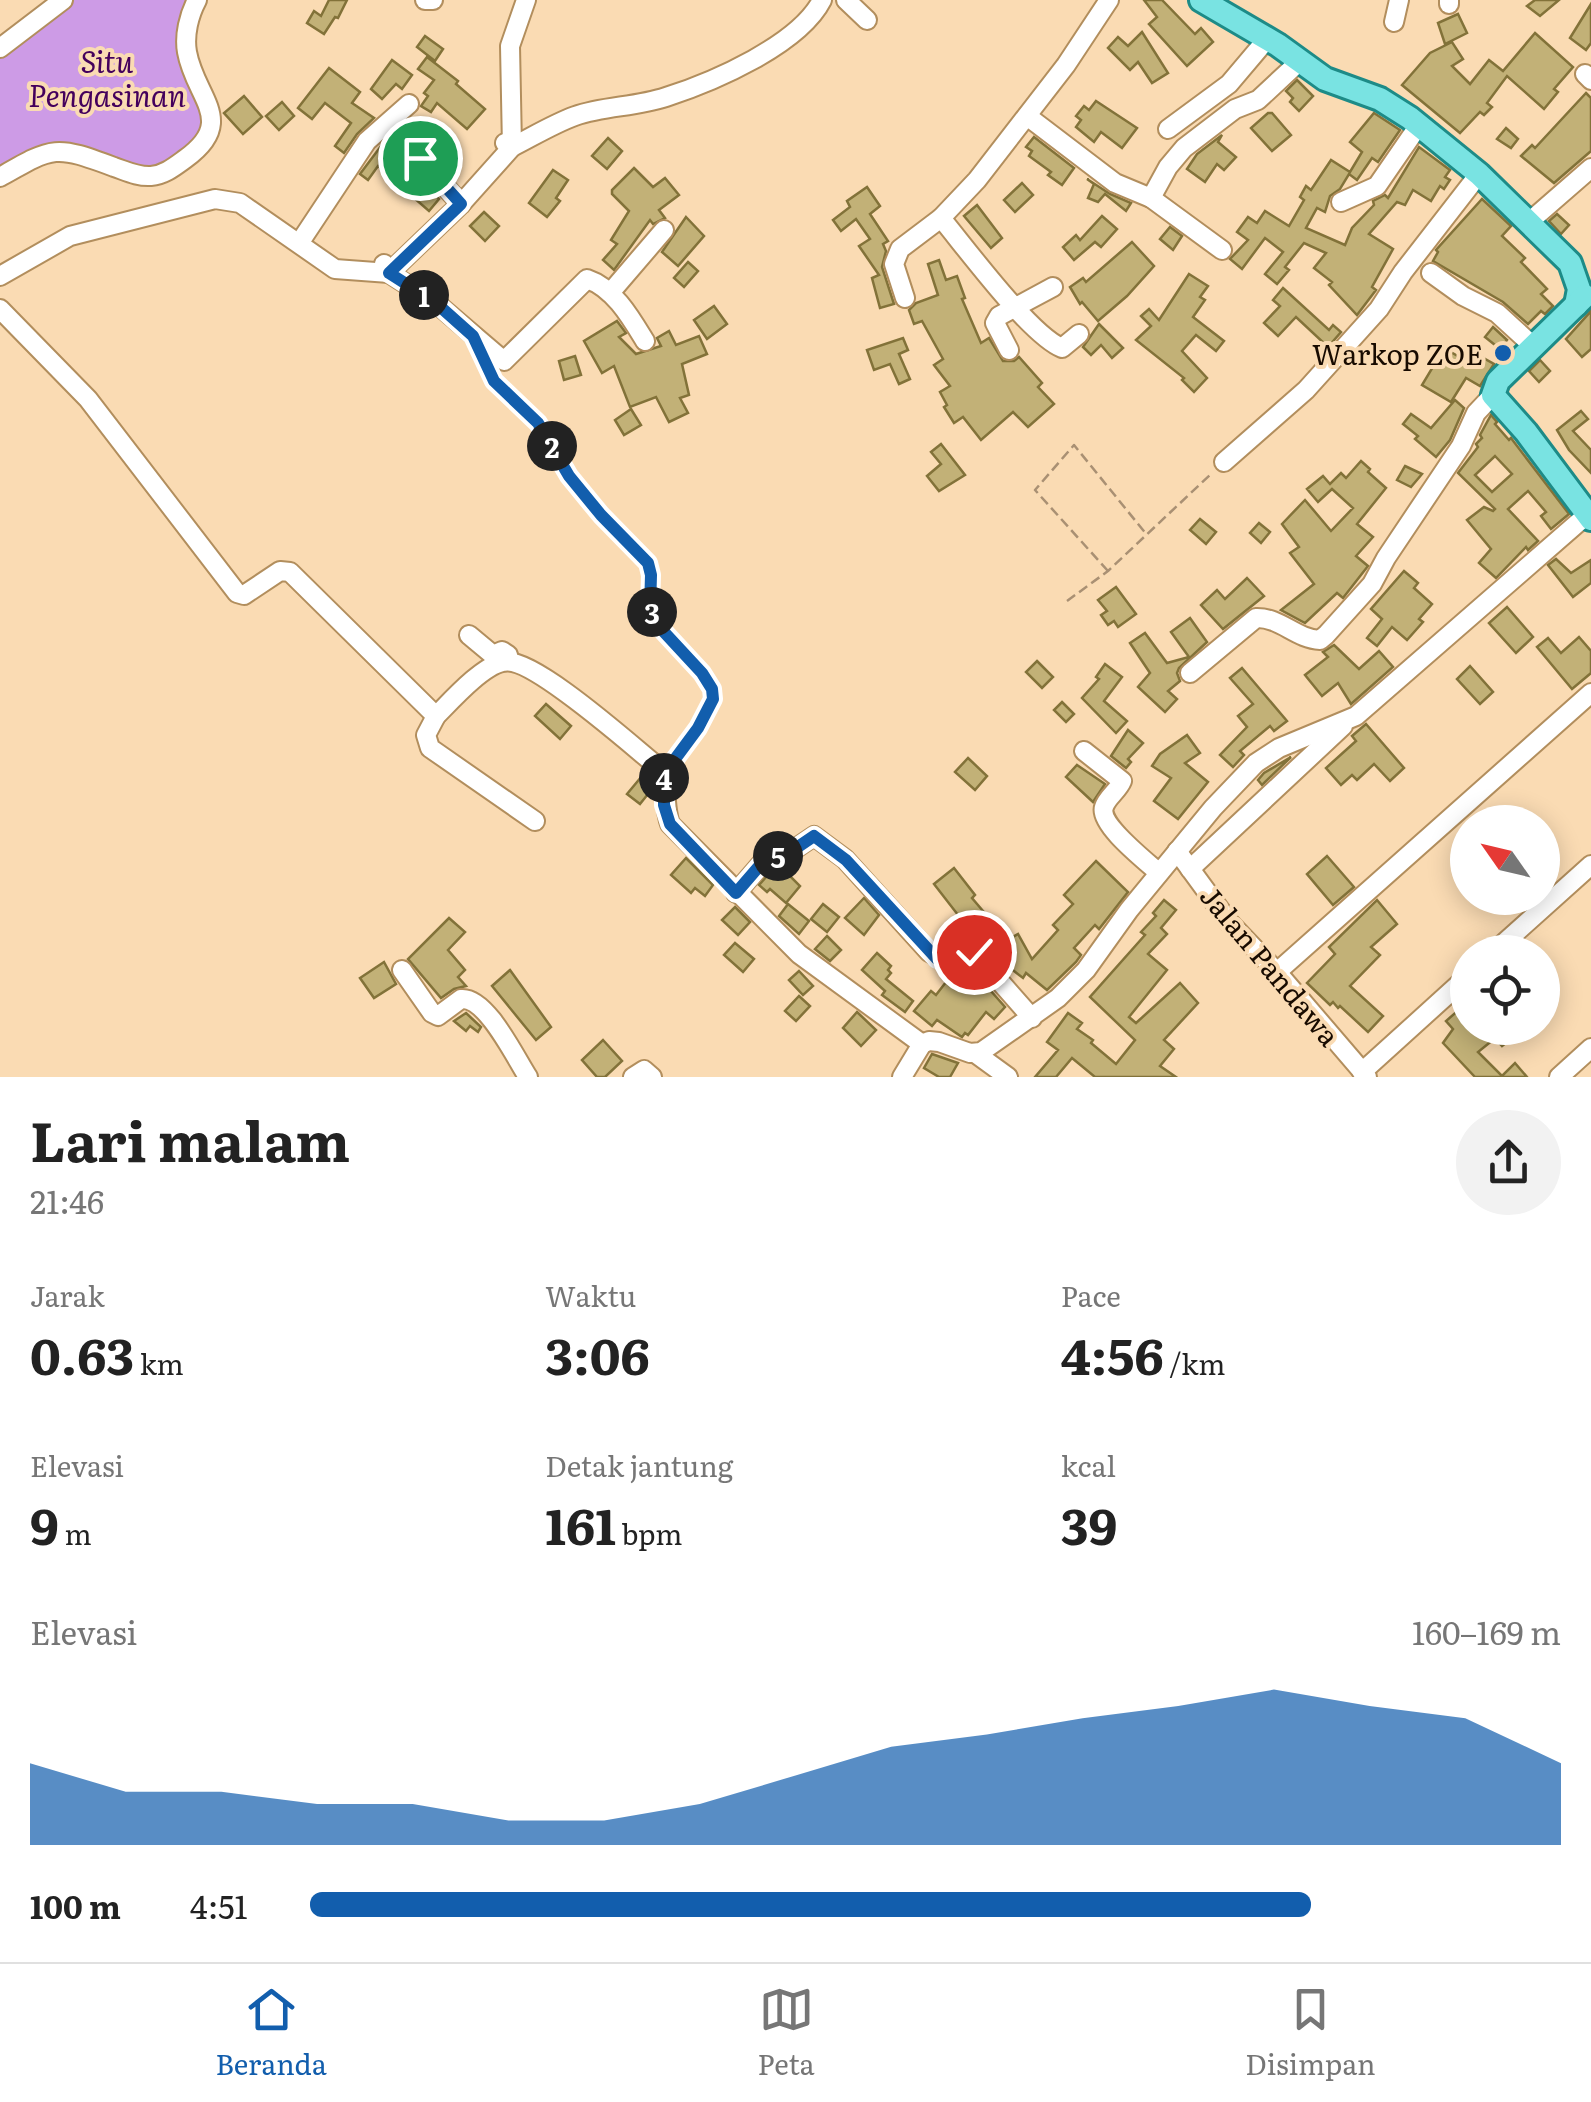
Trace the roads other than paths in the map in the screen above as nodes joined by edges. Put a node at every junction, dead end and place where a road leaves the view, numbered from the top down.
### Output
1 (63, 0) edge
2 (197, 0) edge
3 (424, 0) edge
4 (432, 0) edge
5 (518, 0) edge
6 (526, 0) edge
7 (822, 0) edge
8 (846, 0) edge
9 (1109, 0) edge
10 (1201, 0) edge
11 (1398, 0) edge
12 (867, 20) dead end
13 (1394, 22) dead end
14 (1267, 39) junction
15 (0, 48) edge
16 (1300, 62) junction
17 (409, 104) dead end
18 (1026, 116) junction
19 (1419, 125) junction
20 (1168, 129) dead end
21 (508, 145) junction
22 (420, 158) dead end
23 (1591, 168) edge
24 (1479, 174) junction
25 (0, 177) edge
26 (216, 194) junction
27 (1151, 198) junction
28 (458, 201) junction
29 (1341, 202) dead end
30 (941, 218) junction
31 (1530, 222) junction
32 (664, 230) dead end
33 (311, 246) junction
34 (1222, 250) dead end
35 (0, 264) edge
36 (1580, 264) edge
37 (386, 268) junction
38 (1430, 273) dead end
39 (0, 276) edge
40 (1053, 287) dead end
41 (610, 293) junction
42 (905, 298) dead end
43 (1583, 298) edge
44 (1015, 306) junction
45 (0, 309) edge
46 (1079, 334) dead end
47 (645, 341) dead end
48 (1532, 346) junction
49 (1009, 350) dead end
50 (1493, 395) junction
51 (1224, 462) road end
52 (1590, 516) edge
53 (469, 635) dead end
54 (514, 660) junction
55 (1190, 672) dead end
56 (1591, 693) edge
57 (436, 716) junction
58 (1350, 719) junction
59 (1084, 751) dead end
60 (535, 821) dead end
61 (1178, 851) junction
62 (1591, 865) edge
63 (1190, 869) junction
64 (1159, 873) junction
65 (736, 893) junction
66 (1513, 935) edge
67 (402, 970) dead end
68 (1277, 972) junction
69 (1450, 992) edge
70 (1032, 1018) junction
71 (922, 1044) junction
72 (1591, 1048) edge
73 (976, 1053) junction
74 (1357, 1072) edge
75 (526, 1076) edge
76 (633, 1077) edge
77 (652, 1077) edge
78 (902, 1077) edge
79 (1008, 1077) edge
80 (1559, 1077) edge

1 - 15 street
2 - 25 street
3 - 4 street
5 - 21 street
6 - 21 street
7 - 21 street
8 - 12 street
9 - 18 street
10 - 14 main road
11 - 13 street
14 - 16 main road
14 - 20 street
16 - 19 main road
16 - 27 street
17 - 33 street
18 - 27 street
18 - 30 street
19 - 24 main road
19 - 29 street
21 - 28 street
22 - 28 street
23 - 31 street
24 - 31 main road
24 - 51 street
26 - 33 street
26 - 35 street
26 - 39 street
27 - 34 street
28 - 37 street
30 - 42 street
30 - 44 street
31 - 36 main road
32 - 41 street
33 - 37 street
36 - 43 main road
37 - 41 street
38 - 48 street
40 - 44 street
41 - 47 street
43 - 48 main road
44 - 46 street
44 - 49 street
45 - 57 street
48 - 50 main road
50 - 52 main road
50 - 55 street
52 - 58 street
53 - 54 street
54 - 57 street
54 - 65 street
56 - 68 street
57 - 60 street
58 - 61 street
58 - 63 street
59 - 64 street
61 - 63 street, Jalan Pandawa
61 - 64 street
62 - 66 street
63 - 68 street, Jalan Pandawa
64 - 70 street
65 - 70 street
65 - 71 street
67 - 75 street
68 - 74 street, Jalan Pandawa
69 - 74 street
70 - 73 street
71 - 73 street
71 - 78 street
72 - 80 street
73 - 79 street
76 - 77 street

